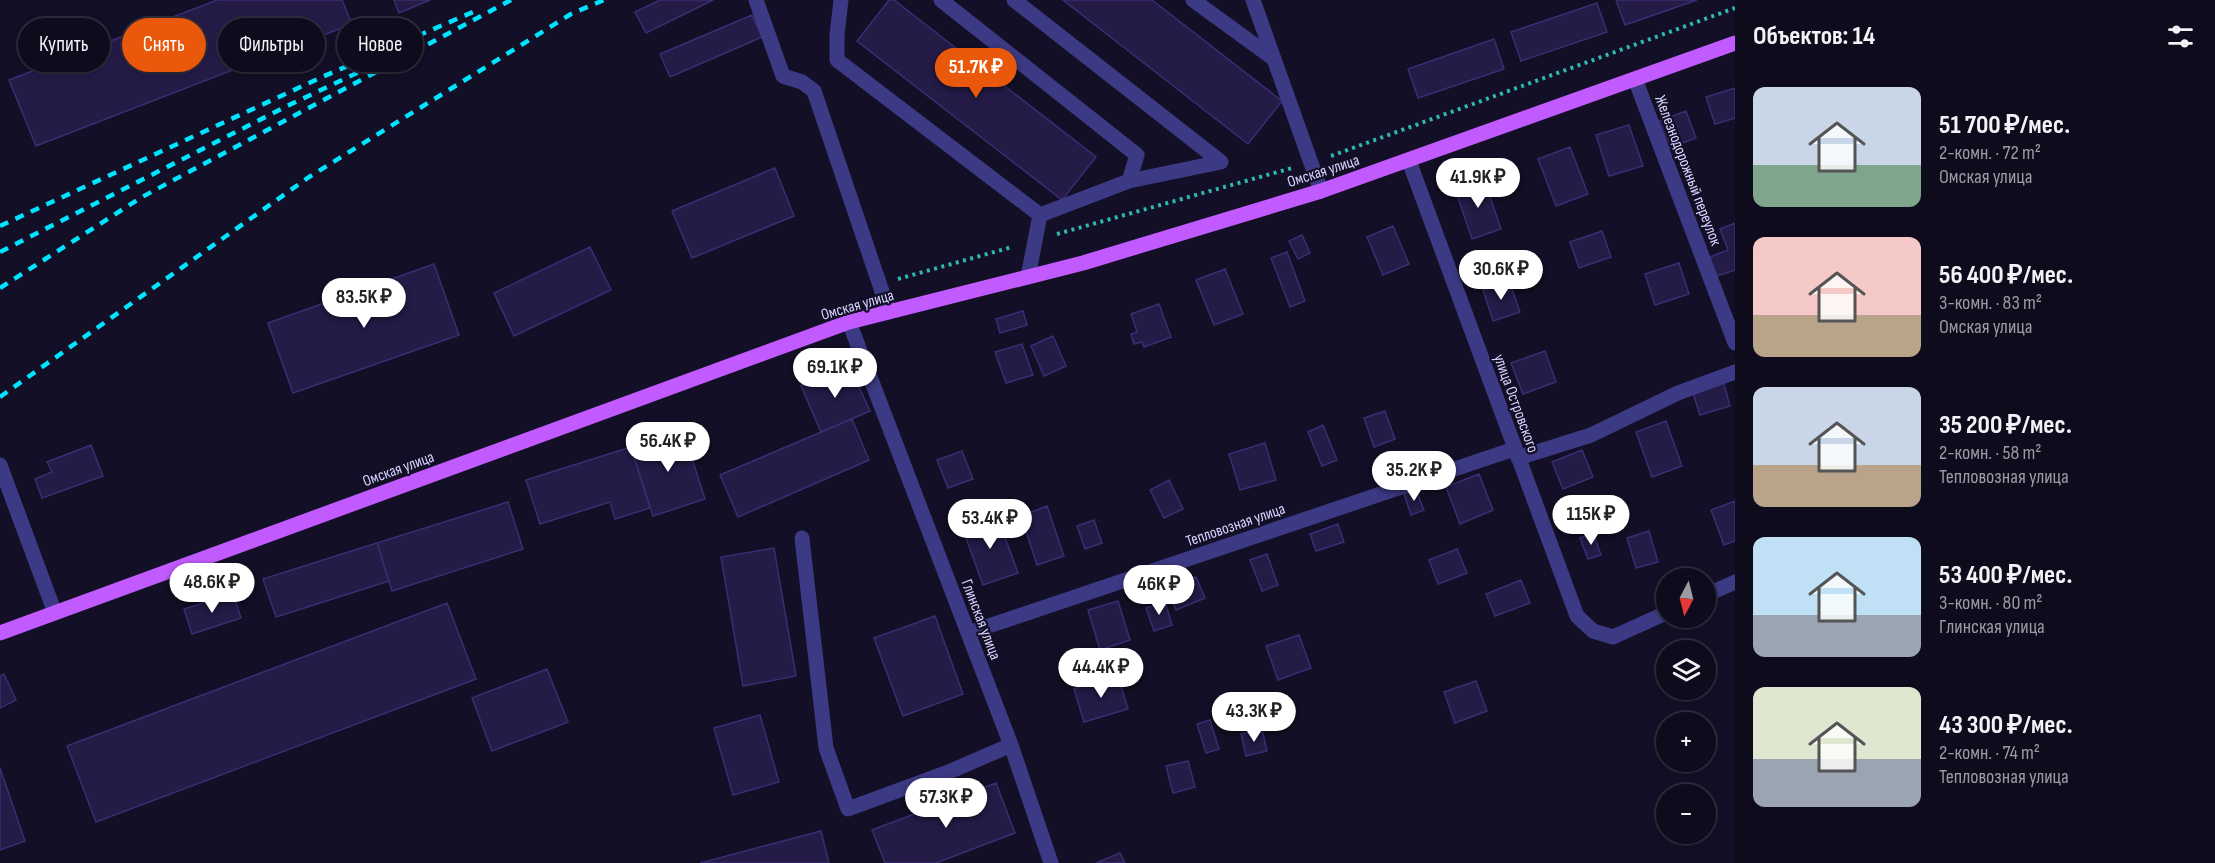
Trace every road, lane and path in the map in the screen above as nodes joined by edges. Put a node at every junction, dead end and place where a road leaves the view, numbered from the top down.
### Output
1 (756, 0) edge
2 (841, 0) edge
3 (941, 0) edge
4 (1014, 0) edge
5 (1193, 0) edge
6 (1253, 0) edge
7 (1735, 8) edge
8 (1735, 43) edge
9 (1274, 59) junction
10 (1635, 79) junction
11 (1409, 160) junction
12 (1311, 163) junction
13 (1129, 181) junction
14 (1321, 191) junction
15 (1040, 215) junction
16 (1035, 241) junction
17 (1028, 277) junction
18 (880, 284) junction
19 (889, 312) junction
20 (849, 322) junction
21 (1735, 343) edge
22 (1735, 372) edge
23 (1516, 454) junction
24 (0, 465) edge
25 (802, 538) dead end
26 (1735, 582) edge
27 (1716, 591) edge
28 (55, 613) junction
29 (1656, 618) edge
30 (0, 633) edge
31 (968, 633) junction
32 (1011, 745) junction
33 (1051, 863) edge

1 - 18 street
2 - 15 street
3 - 13 street
4 - 13 street
5 - 9 street
6 - 9 street
7 - 12 path
8 - 10 main road, Омская улица
9 - 12 street
10 - 11 main road, Омская улица
10 - 21 street, Железнодорожный переулок
11 - 14 main road, Омская улица
11 - 23 street, улица Островского
12 - 14 street
12 - 16 path
13 - 15 street
14 - 17 main road, Омская улица
15 - 16 street
16 - 17 street
16 - 18 path
17 - 19 main road, Омская улица
18 - 19 street
19 - 20 main road, Омская улица
20 - 28 main road, Омская улица
20 - 31 street, Глинская улица
22 - 23 street, Тепловозная улица
23 - 29 street, улица Островского
23 - 31 street, Тепловозная улица
24 - 28 street
25 - 32 street
26 - 27 street
28 - 30 main road, Омская улица
31 - 32 street, Глинская улица
32 - 33 street, Глинская улица

